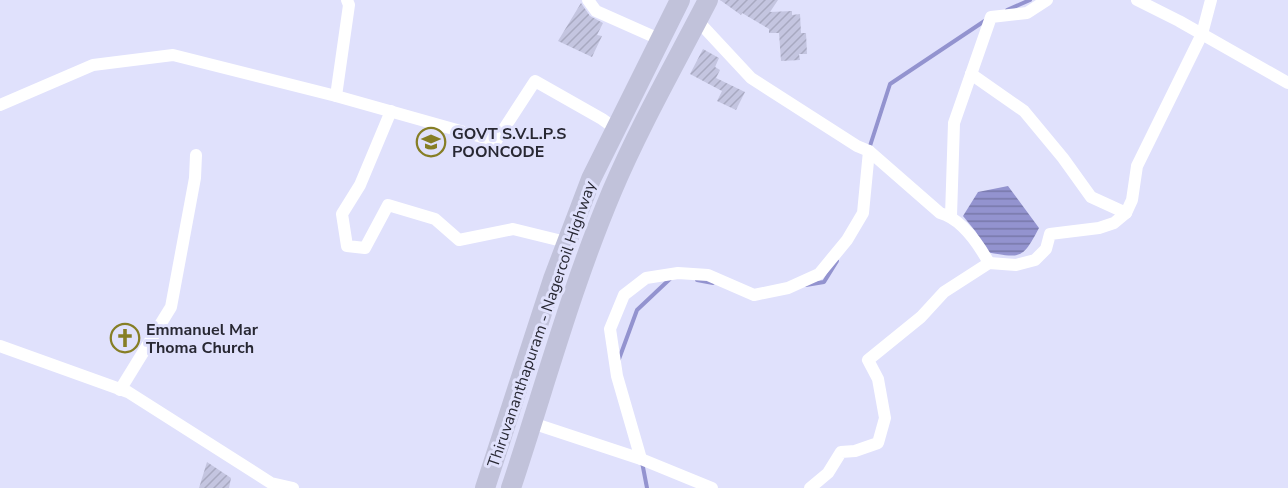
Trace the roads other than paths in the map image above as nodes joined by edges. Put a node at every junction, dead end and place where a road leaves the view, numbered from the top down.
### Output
1 (347, 0) edge
2 (588, 0) edge
3 (680, 0) edge
4 (708, 0) edge
5 (1047, 0) edge
6 (1137, 0) edge
7 (1211, 0) edge
8 (697, 20) junction
9 (1202, 34) junction
10 (659, 39) junction
11 (971, 74) junction
12 (1288, 83) edge
13 (336, 96) junction
14 (0, 105) edge
15 (391, 111) junction
16 (616, 129) junction
17 (869, 151) junction
18 (196, 155) dead end
19 (1126, 213) junction
20 (951, 216) junction
21 (566, 242) junction
22 (989, 263) junction
23 (0, 346) edge
24 (120, 390) junction
25 (532, 423) junction
26 (641, 459) junction
27 (293, 488) edge
28 (485, 488) edge
29 (511, 488) edge
30 (712, 488) edge
31 (810, 488) edge

1 - 13 street
2 - 10 street
3 - 10 main road, Thiruvananthapuram - Nagercoil Highway
4 - 8 main road, Thiruvananthapuram - Nagercoil Highway
5 - 11 street
6 - 9 street
7 - 9 street
8 - 17 street
8 - 25 main road, Thiruvananthapuram - Nagercoil Highway
9 - 12 street
9 - 19 street
10 - 16 main road, Thiruvananthapuram - Nagercoil Highway
11 - 19 street
11 - 20 street
13 - 14 street
13 - 15 street
15 - 16 street
15 - 21 street
16 - 21 main road, Thiruvananthapuram - Nagercoil Highway
17 - 20 street
17 - 26 street
18 - 24 street
19 - 22 street
20 - 22 street
21 - 28 main road, Thiruvananthapuram - Nagercoil Highway
22 - 31 street
23 - 24 street
24 - 27 street
25 - 26 street
25 - 29 main road, Thiruvananthapuram - Nagercoil Highway
26 - 30 street

